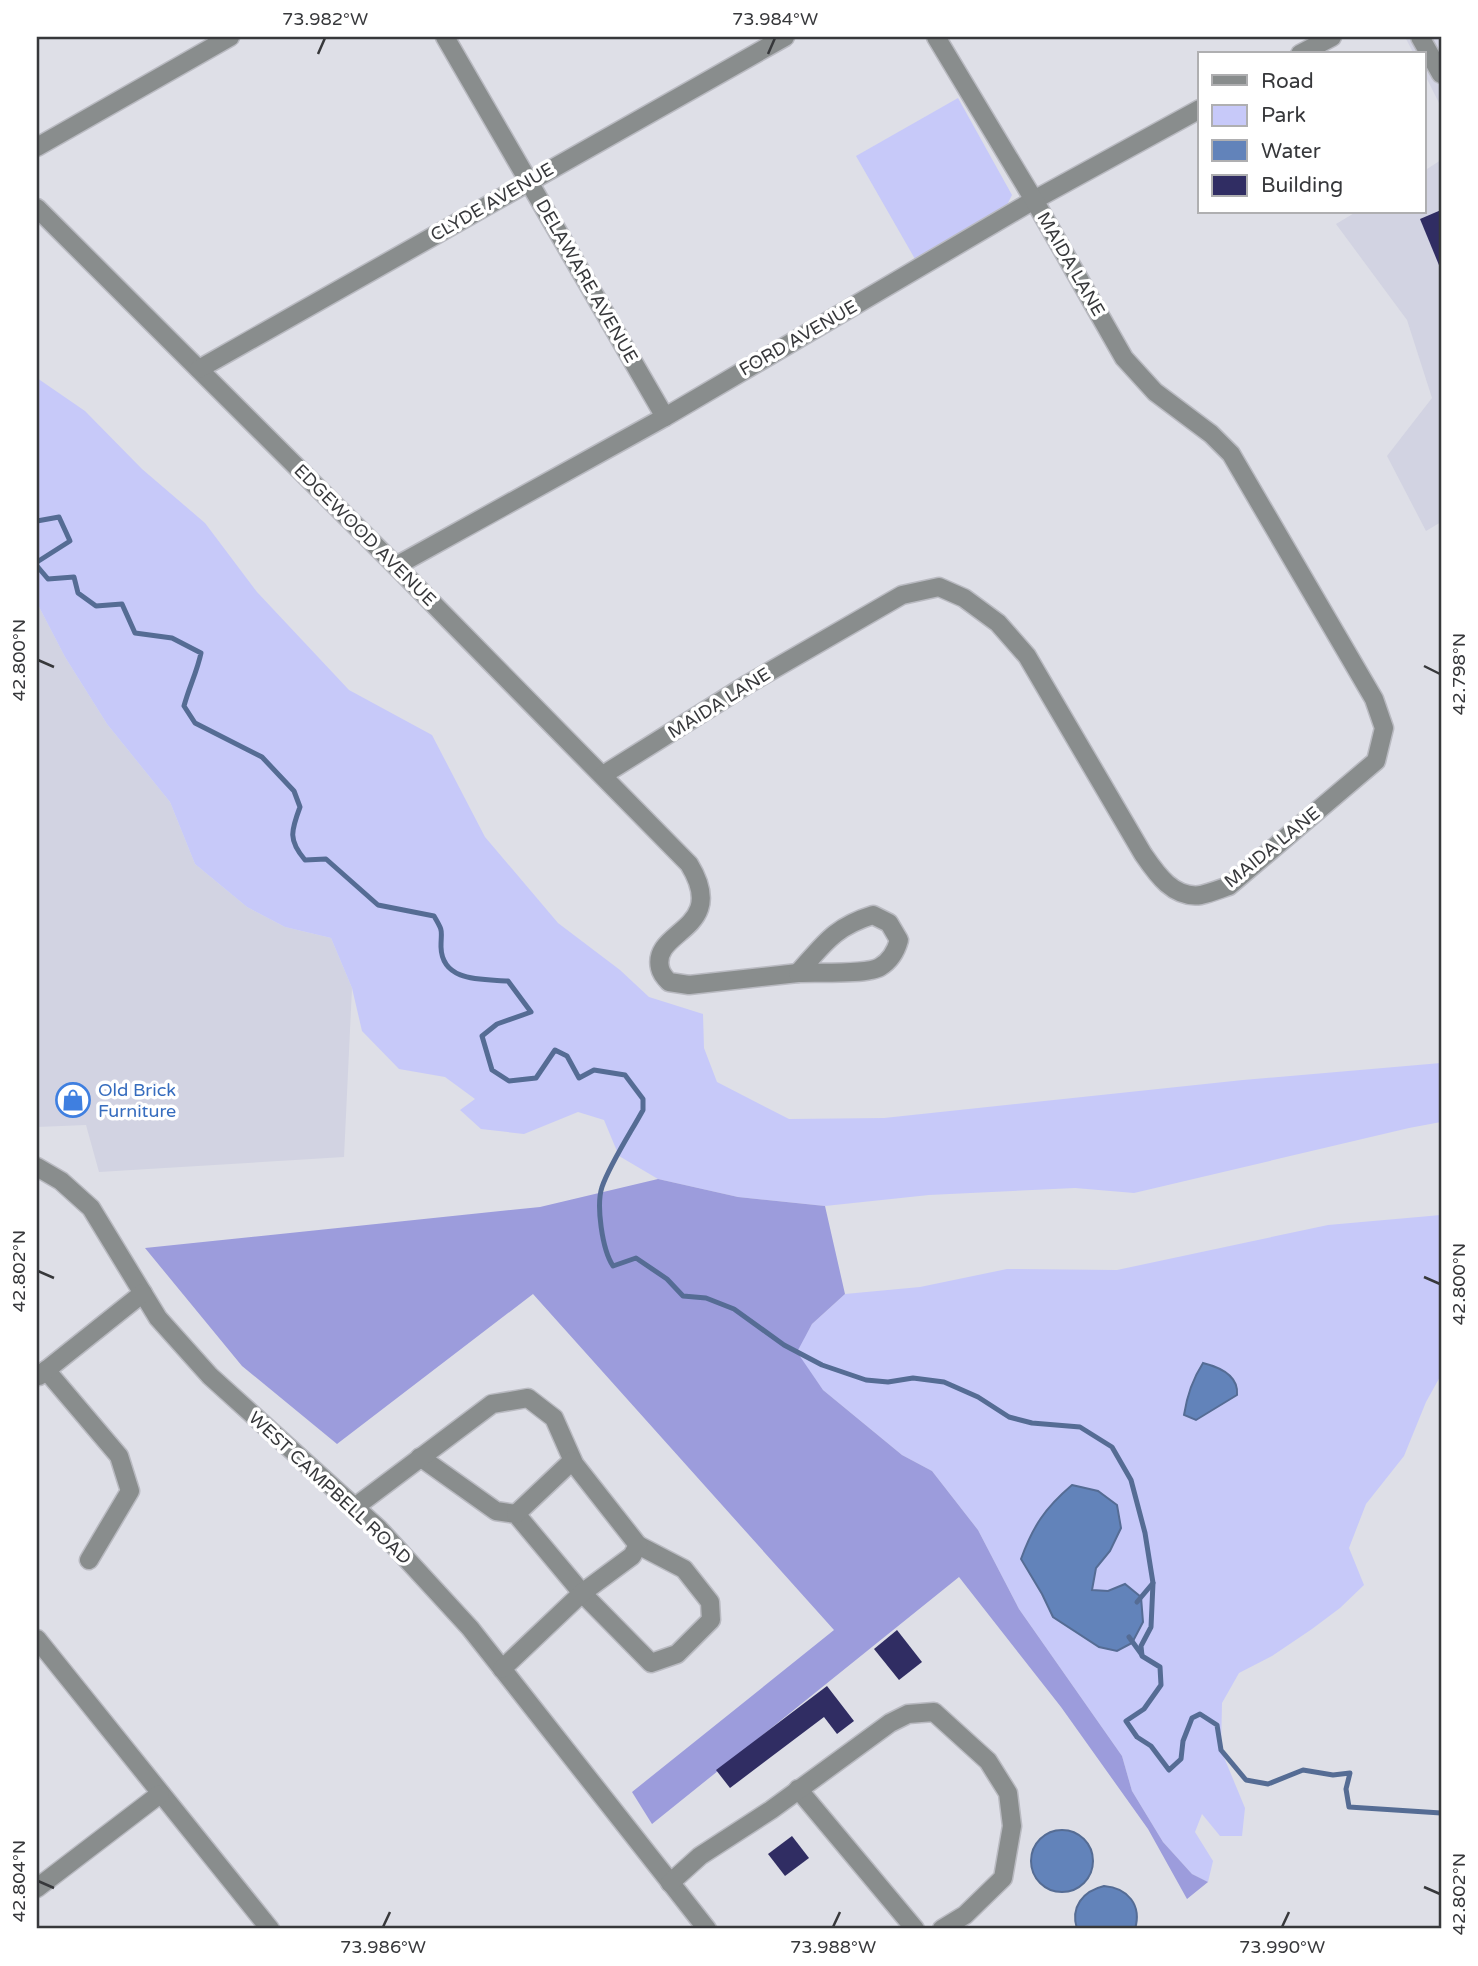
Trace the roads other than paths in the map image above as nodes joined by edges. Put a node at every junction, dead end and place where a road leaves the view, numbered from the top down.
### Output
1 (230, 37) edge
2 (445, 37) edge
3 (785, 37) edge
4 (936, 37) edge
5 (1332, 37) edge
6 (1420, 37) edge
7 (1435, 51) edge
8 (1304, 52) edge
9 (1441, 74) edge
10 (1198, 110) edge
11 (37, 147) edge
12 (529, 180) junction
13 (1034, 200) junction
14 (37, 208) edge
15 (199, 369) junction
16 (665, 416) junction
17 (396, 566) junction
18 (603, 775) junction
19 (798, 973) junction
20 (37, 1167) edge
21 (143, 1293) junction
22 (41, 1374) edge
23 (420, 1457) junction
24 (573, 1461) junction
25 (355, 1507) junction
26 (516, 1514) junction
27 (638, 1545) junction
28 (89, 1560) dead end
29 (582, 1593) junction
30 (37, 1639) edge
31 (502, 1669) junction
32 (798, 1789) junction
33 (160, 1794) junction
34 (670, 1883) junction
35 (37, 1888) edge
36 (270, 1929) edge
37 (707, 1929) edge
38 (915, 1929) edge
39 (942, 1929) edge

1 - 11 street
2 - 12 street, DELAWARE AVENUE
3 - 12 street, CLYDE AVENUE
4 - 13 street, MAIDA LANE
5 - 8 street
6 - 7 street
7 - 9 street
10 - 13 street, FORD AVENUE
12 - 15 street, CLYDE AVENUE
12 - 16 street, DELAWARE AVENUE
13 - 16 street, FORD AVENUE
13 - 18 street, MAIDA LANE
14 - 15 street, EDGEWOOD AVENUE
15 - 17 street, EDGEWOOD AVENUE
16 - 17 street, FORD AVENUE
17 - 18 street, EDGEWOOD AVENUE
18 - 19 street, EDGEWOOD AVENUE
19 - 19 street
20 - 21 street, WEST CAMPBELL ROAD
21 - 22 street
21 - 25 street, WEST CAMPBELL ROAD
22 - 28 street
23 - 24 street
23 - 25 street
23 - 26 street
24 - 26 street
24 - 27 street
25 - 31 street, WEST CAMPBELL ROAD
26 - 29 street
27 - 29 street
27 - 29 street
29 - 31 street
30 - 33 street
31 - 34 street, WEST CAMPBELL ROAD
32 - 34 street
32 - 38 street
32 - 39 street
33 - 35 street
33 - 36 street
34 - 37 street, WEST CAMPBELL ROAD

